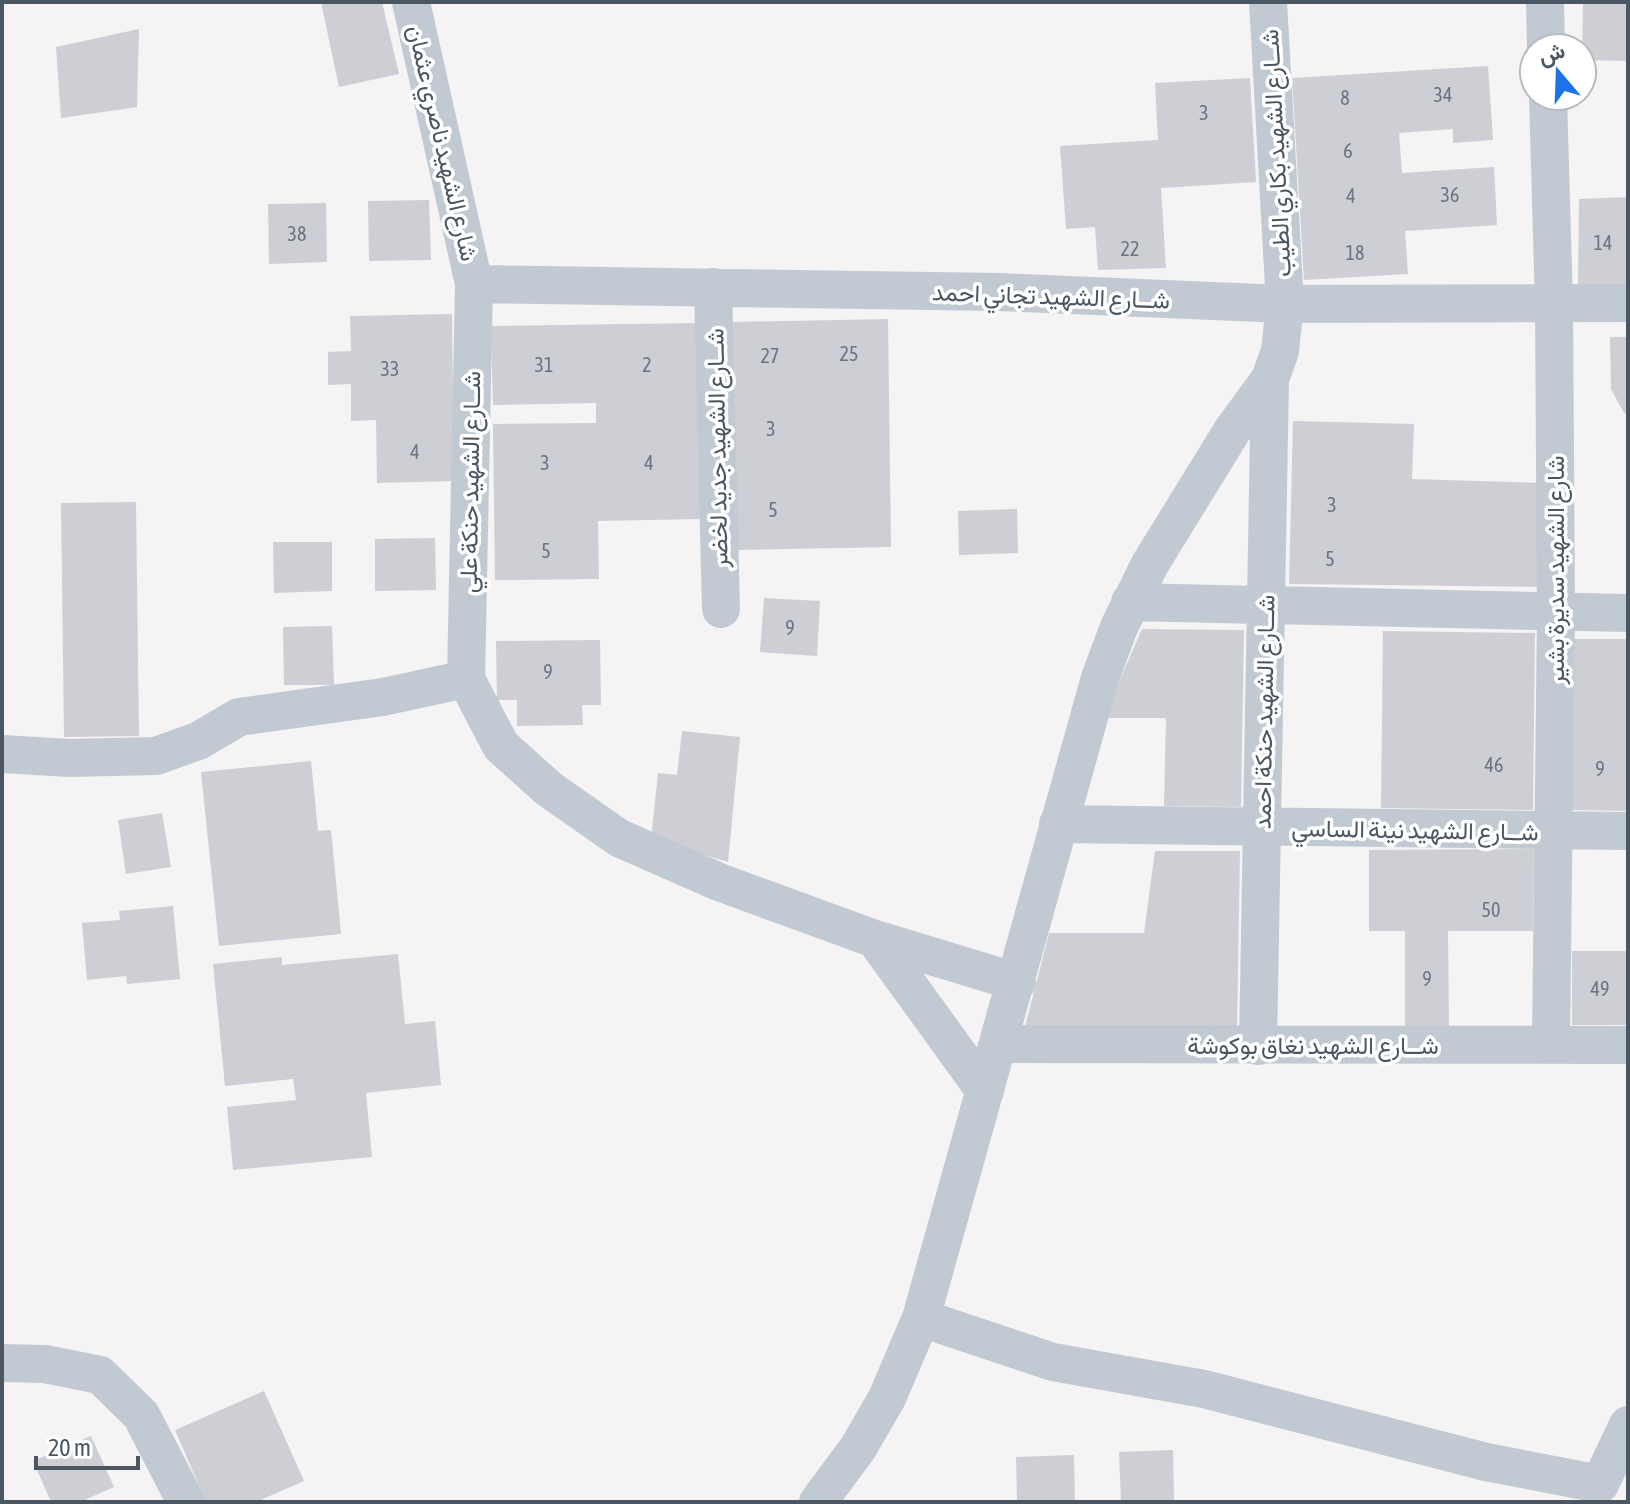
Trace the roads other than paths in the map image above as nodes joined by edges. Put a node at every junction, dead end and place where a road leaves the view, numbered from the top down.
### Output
1 (411, 2) edge
2 (1268, 2) edge
3 (1545, 2) edge
4 (1546, 32) edge
5 (1548, 112) edge
6 (474, 284) junction
7 (713, 287) junction
8 (1628, 303) edge
9 (1285, 304) junction
10 (1554, 305) junction
11 (1270, 379) junction
12 (1130, 602) junction
13 (1266, 606) junction
14 (721, 609) dead end
15 (1556, 612) junction
16 (1628, 613) edge
17 (466, 679) junction
18 (2, 754) edge
19 (1058, 824) junction
20 (1261, 828) junction
21 (1628, 831) edge
22 (1552, 832) junction
23 (875, 939) junction
24 (1017, 982) junction
25 (999, 1044) junction
26 (1551, 1045) junction
27 (1628, 1045) edge
28 (1258, 1046) junction
29 (985, 1091) junction
30 (921, 1318) junction
31 (2, 1363) edge
32 (1628, 1425) edge
33 (1599, 1493) edge
34 (186, 1502) edge
35 (818, 1502) edge

1 - 6 street, شارع الشهيد ناصري عثمان
2 - 9 street, شــارع الشهيد بكاري الطيب
3 - 4 street
5 - 10 street, شارع الشهيد سديرة بشير
6 - 7 street, شــارع الشهيد تجاني احمد
6 - 17 street, شــارع الشهيد حنكة علي
7 - 9 street, شــارع الشهيد تجاني احمد
7 - 14 street, شــارع الشهيد جديد لخضر
8 - 10 street, شــارع الشهيد تجاني احمد
9 - 10 street, شــارع الشهيد تجاني احمد
9 - 11 street, شــارع الشهيد بكاري الطيب
10 - 15 street, شارع الشهيد سديرة بشير
11 - 12 street
11 - 13 street, شــارع الشهيد حنكة احمد
12 - 13 street
12 - 19 street
13 - 15 street
13 - 20 street, شــارع الشهيد حنكة احمد
15 - 16 street
15 - 22 street, شارع الشهيد سديرة بشير
17 - 18 street
17 - 23 street
19 - 20 street, شــارع الشهيد نينة الساسي
19 - 24 street
20 - 22 street, شــارع الشهيد نينة الساسي
20 - 28 street, شــارع الشهيد حنكة احمد
21 - 22 street, شــارع الشهيد نينة الساسي
22 - 26 street, شارع الشهيد سديرة بشير
23 - 24 street
23 - 29 street
24 - 25 street
25 - 28 street, شــارع الشهيد نغاق بوكوشة
25 - 29 street
26 - 27 street, شــارع الشهيد نغاق بوكوشة
26 - 28 street, شــارع الشهيد نغاق بوكوشة
29 - 30 street
30 - 33 street
30 - 35 street
31 - 34 street
32 - 33 street

